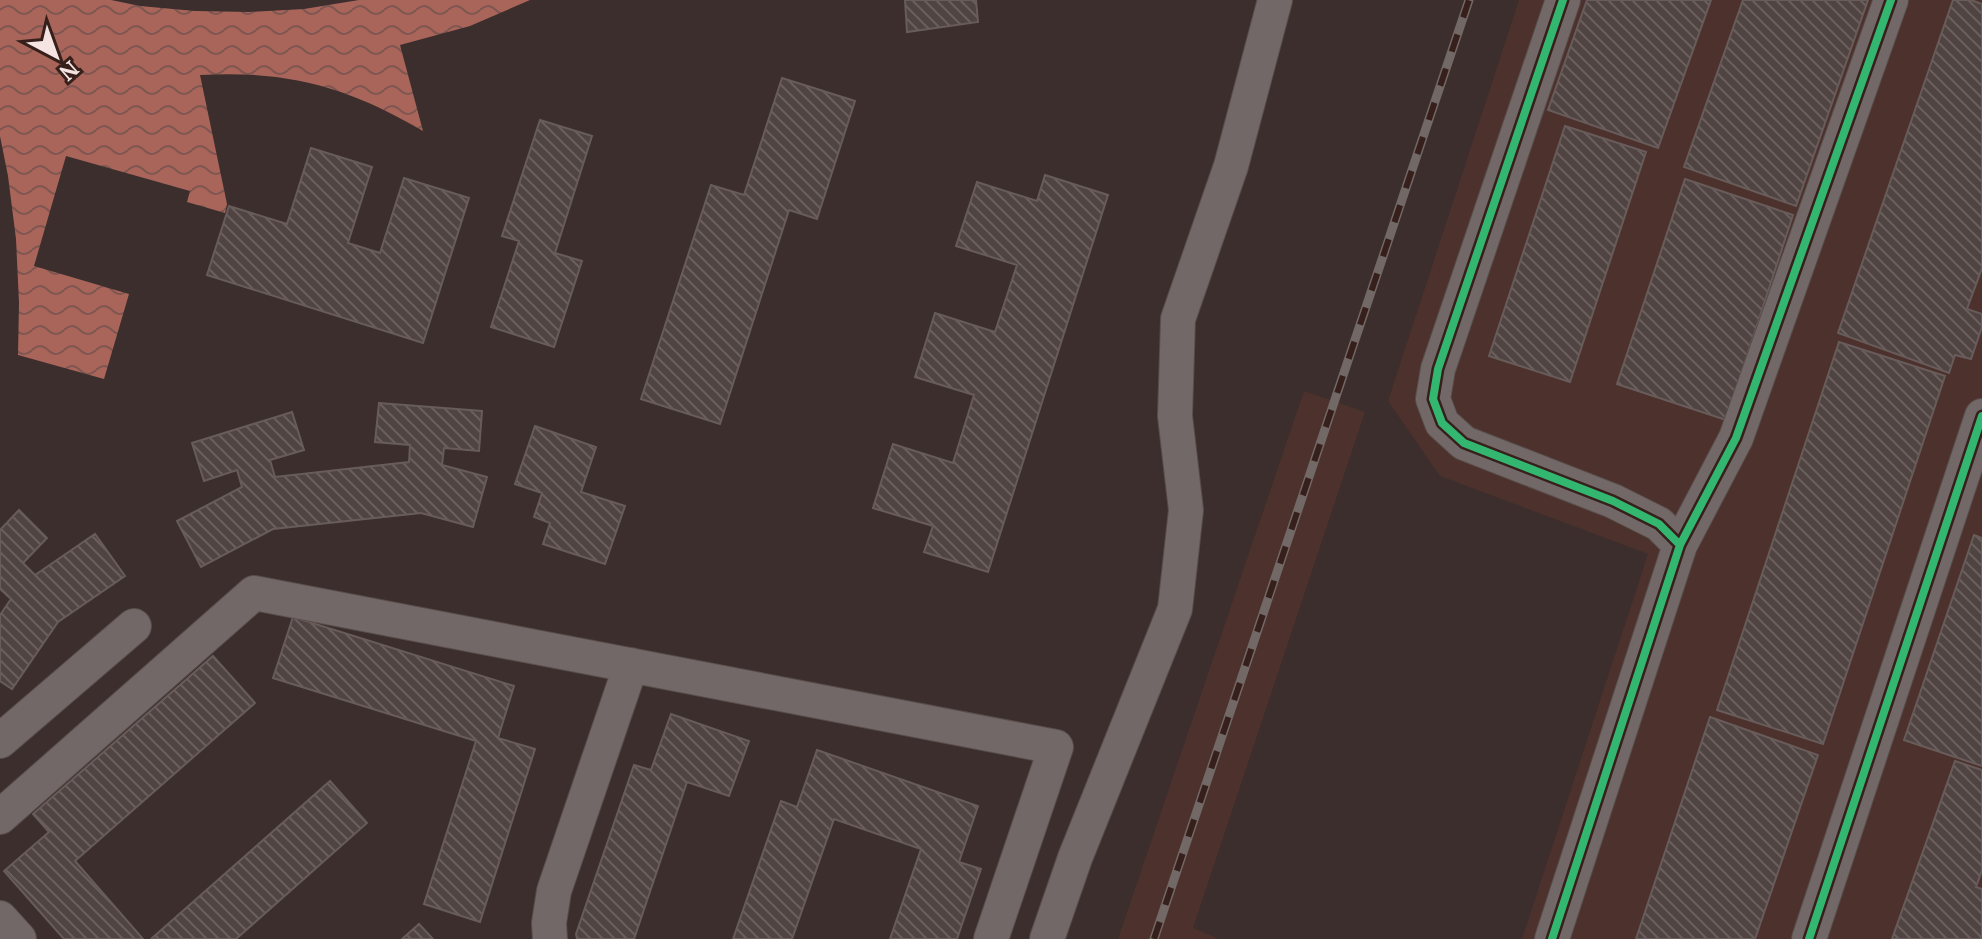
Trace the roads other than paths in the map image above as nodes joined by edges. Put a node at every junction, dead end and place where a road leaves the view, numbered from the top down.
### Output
1 (1275, 0) edge
2 (1563, 0) edge
3 (1891, 0) edge
4 (1982, 416) edge
5 (1680, 545) junction
6 (134, 626) dead end
7 (631, 665) junction
8 (0, 741) edge
9 (0, 817) edge
10 (0, 918) edge
11 (19, 939) edge
12 (550, 939) edge
13 (991, 939) edge
14 (1047, 939) edge
15 (1552, 939) edge
16 (1809, 939) edge

1 - 14 street
2 - 5 street
3 - 5 street
4 - 16 street
5 - 15 street
6 - 8 street
7 - 9 street
7 - 12 street
7 - 13 street
10 - 11 street

